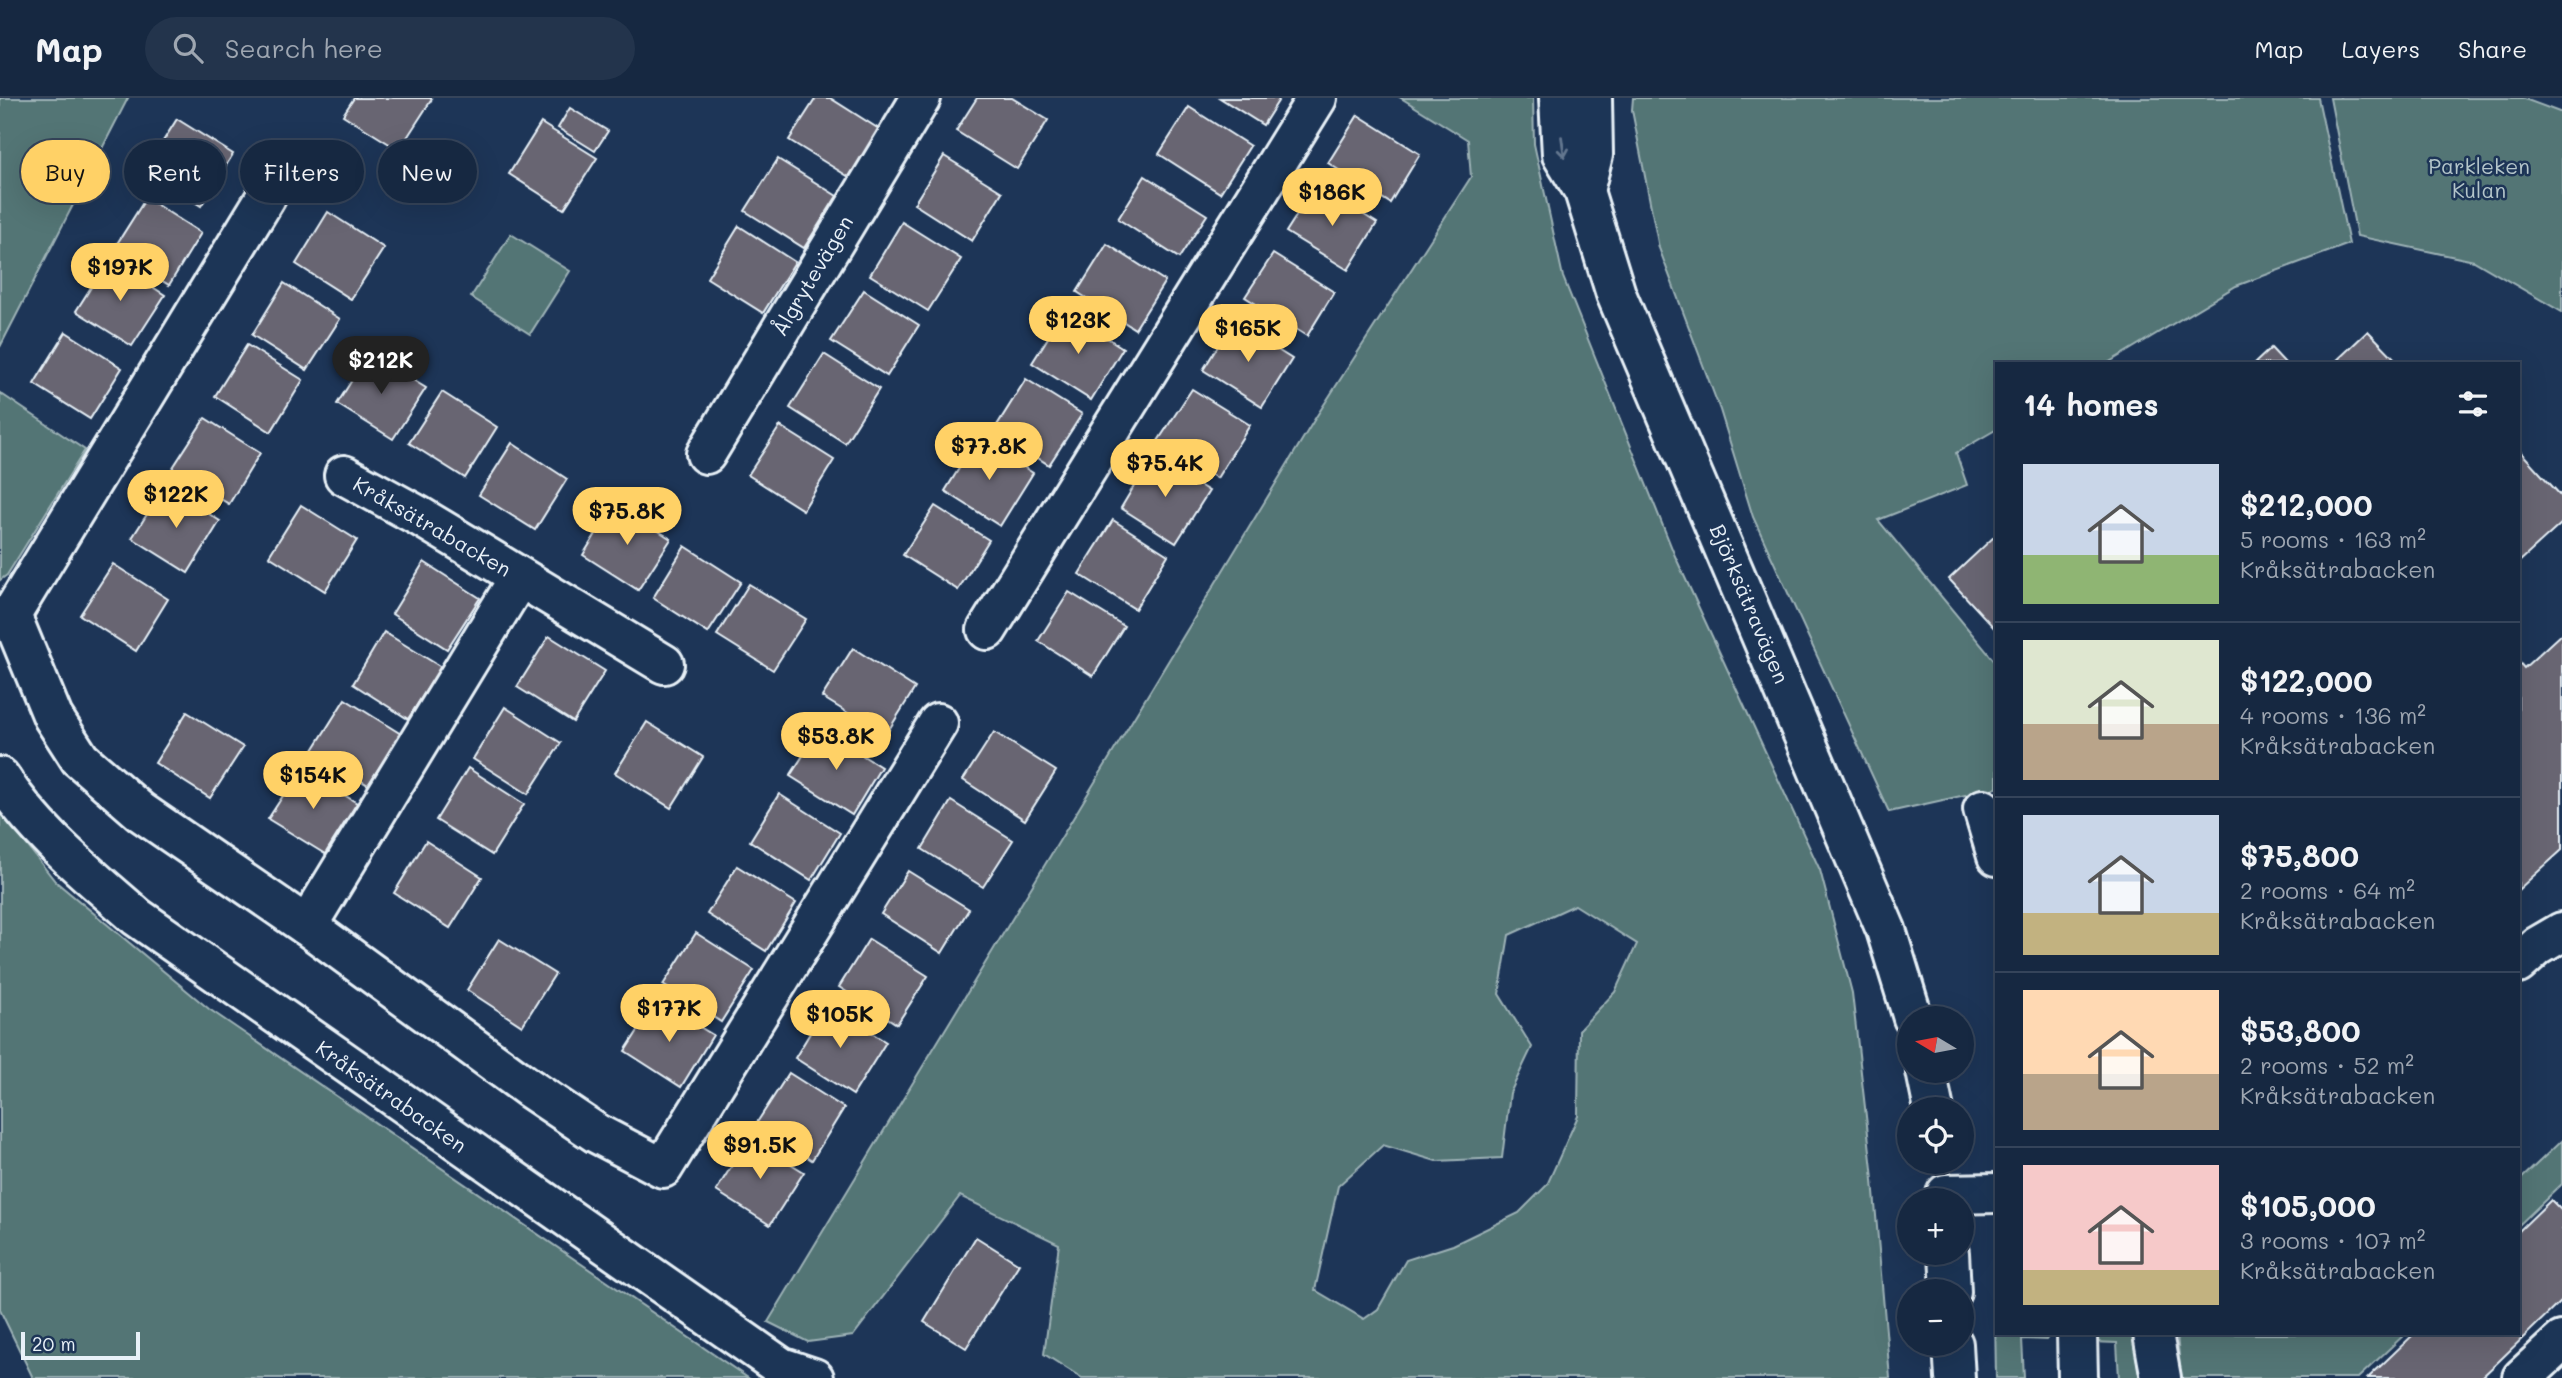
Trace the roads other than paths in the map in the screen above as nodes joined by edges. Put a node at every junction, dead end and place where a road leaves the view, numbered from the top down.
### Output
1 (921, 98) edge
2 (1317, 98) edge
3 (1559, 98) edge
4 (1592, 98) edge
5 (1584, 191) junction
6 (262, 203) edge
7 (706, 454) dead end
8 (344, 475) dead end
9 (519, 578) junction
10 (6, 616) edge
11 (987, 629) dead end
12 (664, 664) dead end
13 (938, 723) dead end
14 (0, 777) edge
15 (1983, 809) dead end
16 (1995, 849) edge
17 (307, 926) junction
18 (2562, 932) edge
19 (2520, 962) edge
20 (1909, 1006) edge
21 (1945, 1186) edge
22 (1995, 1193) edge
23 (2077, 1335) edge
24 (2153, 1335) edge
25 (2562, 1341) edge
26 (1954, 1356) edge
27 (814, 1378) edge
28 (1955, 1378) edge
29 (2078, 1378) edge
30 (2161, 1378) edge
31 (2522, 1378) edge

1 - 7 street, Ålgrytevägen
2 - 11 street
3 -> 5 street, Björksätravägen
4 - 5 street
5 - 20 street, Björksätravägen
6 - 10 street
8 - 9 street, Kråksätrabacken
9 - 12 street, Kråksätrabacken
9 - 17 street, Kråksätrabacken
10 - 17 street
13 - 17 street
14 - 27 street, Kråksätrabacken
15 - 16 street
18 - 19 street
21 - 22 street
23 - 29 street
24 - 30 street
25 - 31 street
26 - 28 street

